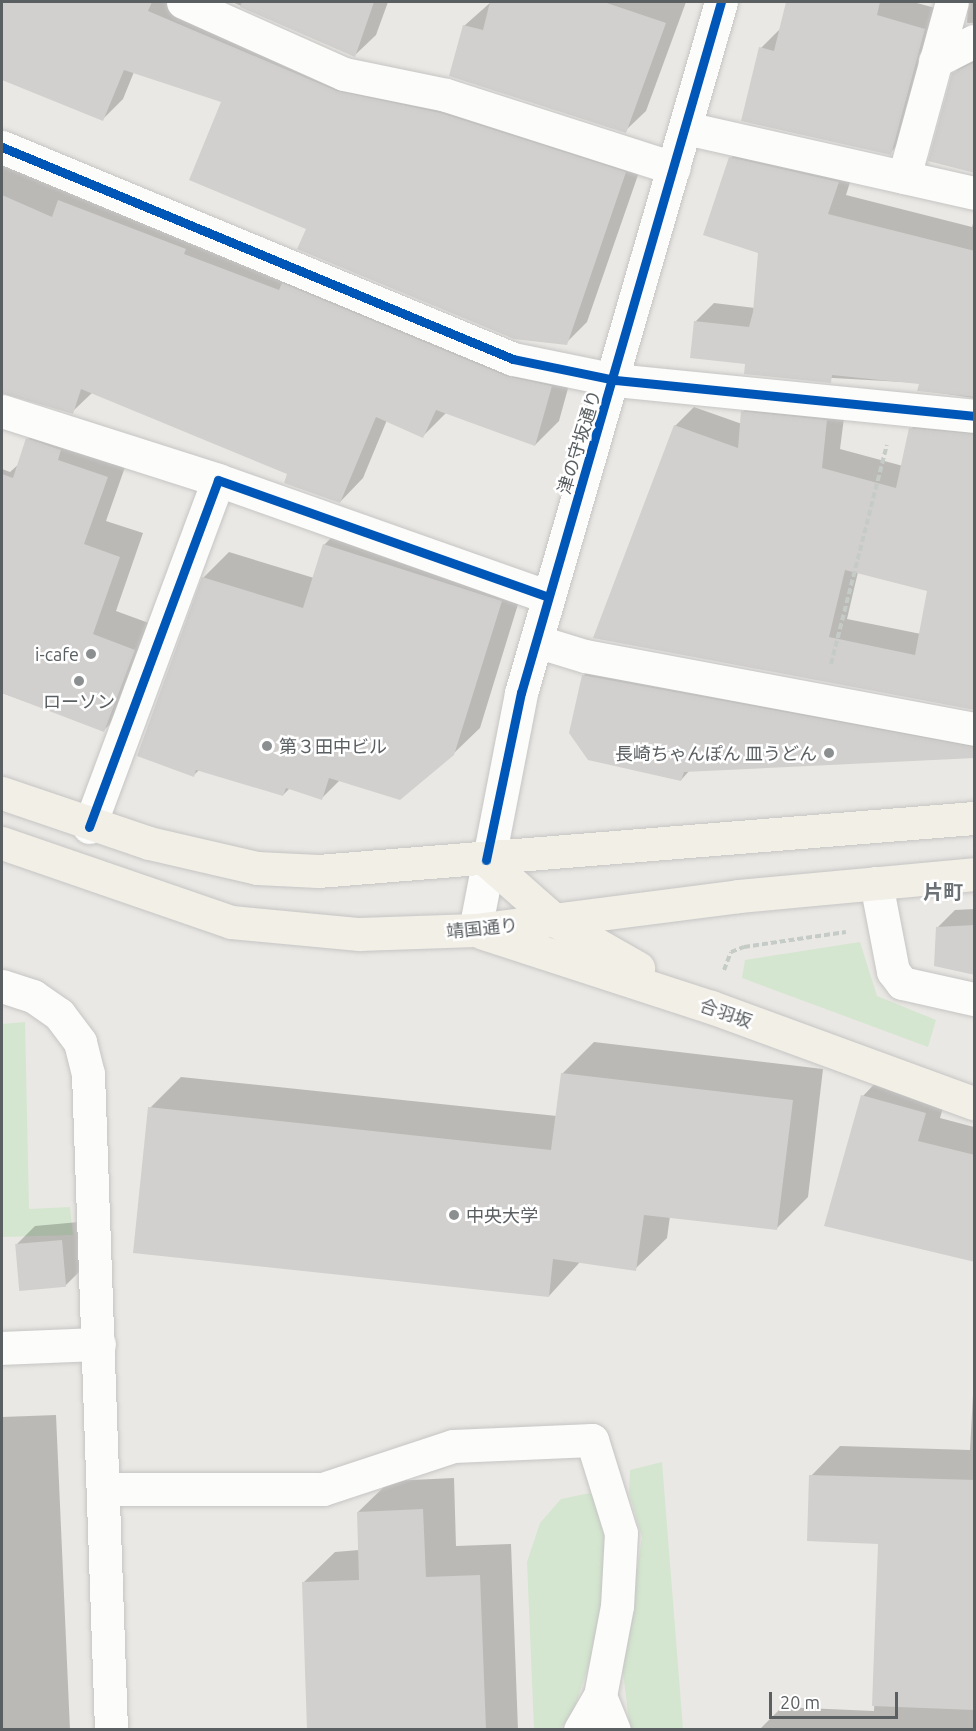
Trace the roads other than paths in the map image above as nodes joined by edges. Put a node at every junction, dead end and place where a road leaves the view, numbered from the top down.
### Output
1 (721, 2) edge
2 (952, 2) edge
3 (197, 4) edge
4 (975, 41) edge
5 (935, 61) junction
6 (686, 128) junction
7 (2, 147) edge
8 (674, 168) junction
9 (904, 177) junction
10 (975, 193) edge
11 (615, 380) junction
12 (2, 411) edge
13 (975, 416) edge
14 (218, 480) junction
15 (549, 597) junction
16 (536, 641) junction
17 (975, 729) edge
18 (2, 793) edge
19 (975, 818) edge
20 (88, 827) junction
21 (2, 843) edge
22 (486, 860) junction
23 (975, 874) edge
24 (876, 883) junction
25 (739, 896) junction
26 (555, 920) junction
27 (475, 930) junction
28 (625, 961) junction
29 (2, 987) edge
30 (975, 999) edge
31 (711, 1007) junction
32 (975, 1103) edge
33 (99, 1344) junction
34 (2, 1348) edge
35 (104, 1489) junction
36 (600, 1696) junction
37 (111, 1730) edge
38 (580, 1730) edge
39 (614, 1730) edge

1 - 6 street, 津の守坂通り
2 - 5 street
3 - 8 street
4 - 5 street
5 - 9 street
6 - 8 street, 津の守坂通り
6 - 9 street
7 - 11 street
8 - 11 street, 津の守坂通り
9 - 10 street
11 - 13 street
11 - 15 street, 津の守坂通り
12 - 14 street
14 - 15 street
14 - 20 street
15 - 16 street, 津の守坂通り
16 - 17 street
16 - 22 street, 津の守坂通り
18 - 20 main road
19 - 22 main road
20 - 22 main road
21 - 27 main road, 靖国通り
22 - 26 main road
22 - 27 street, 津の守坂通り
23 - 24 main road, 靖国通り
24 - 25 main road, 靖国通り
24 - 30 street
25 - 26 main road, 靖国通り
25 - 28 main road
26 - 27 main road, 靖国通り
26 - 28 main road
27 - 31 main road, 合羽坂
28 - 31 main road
29 - 33 street
31 - 32 main road, 合羽坂
33 - 34 street
33 - 35 street
35 - 36 street
35 - 37 street
36 - 38 street
36 - 39 street

